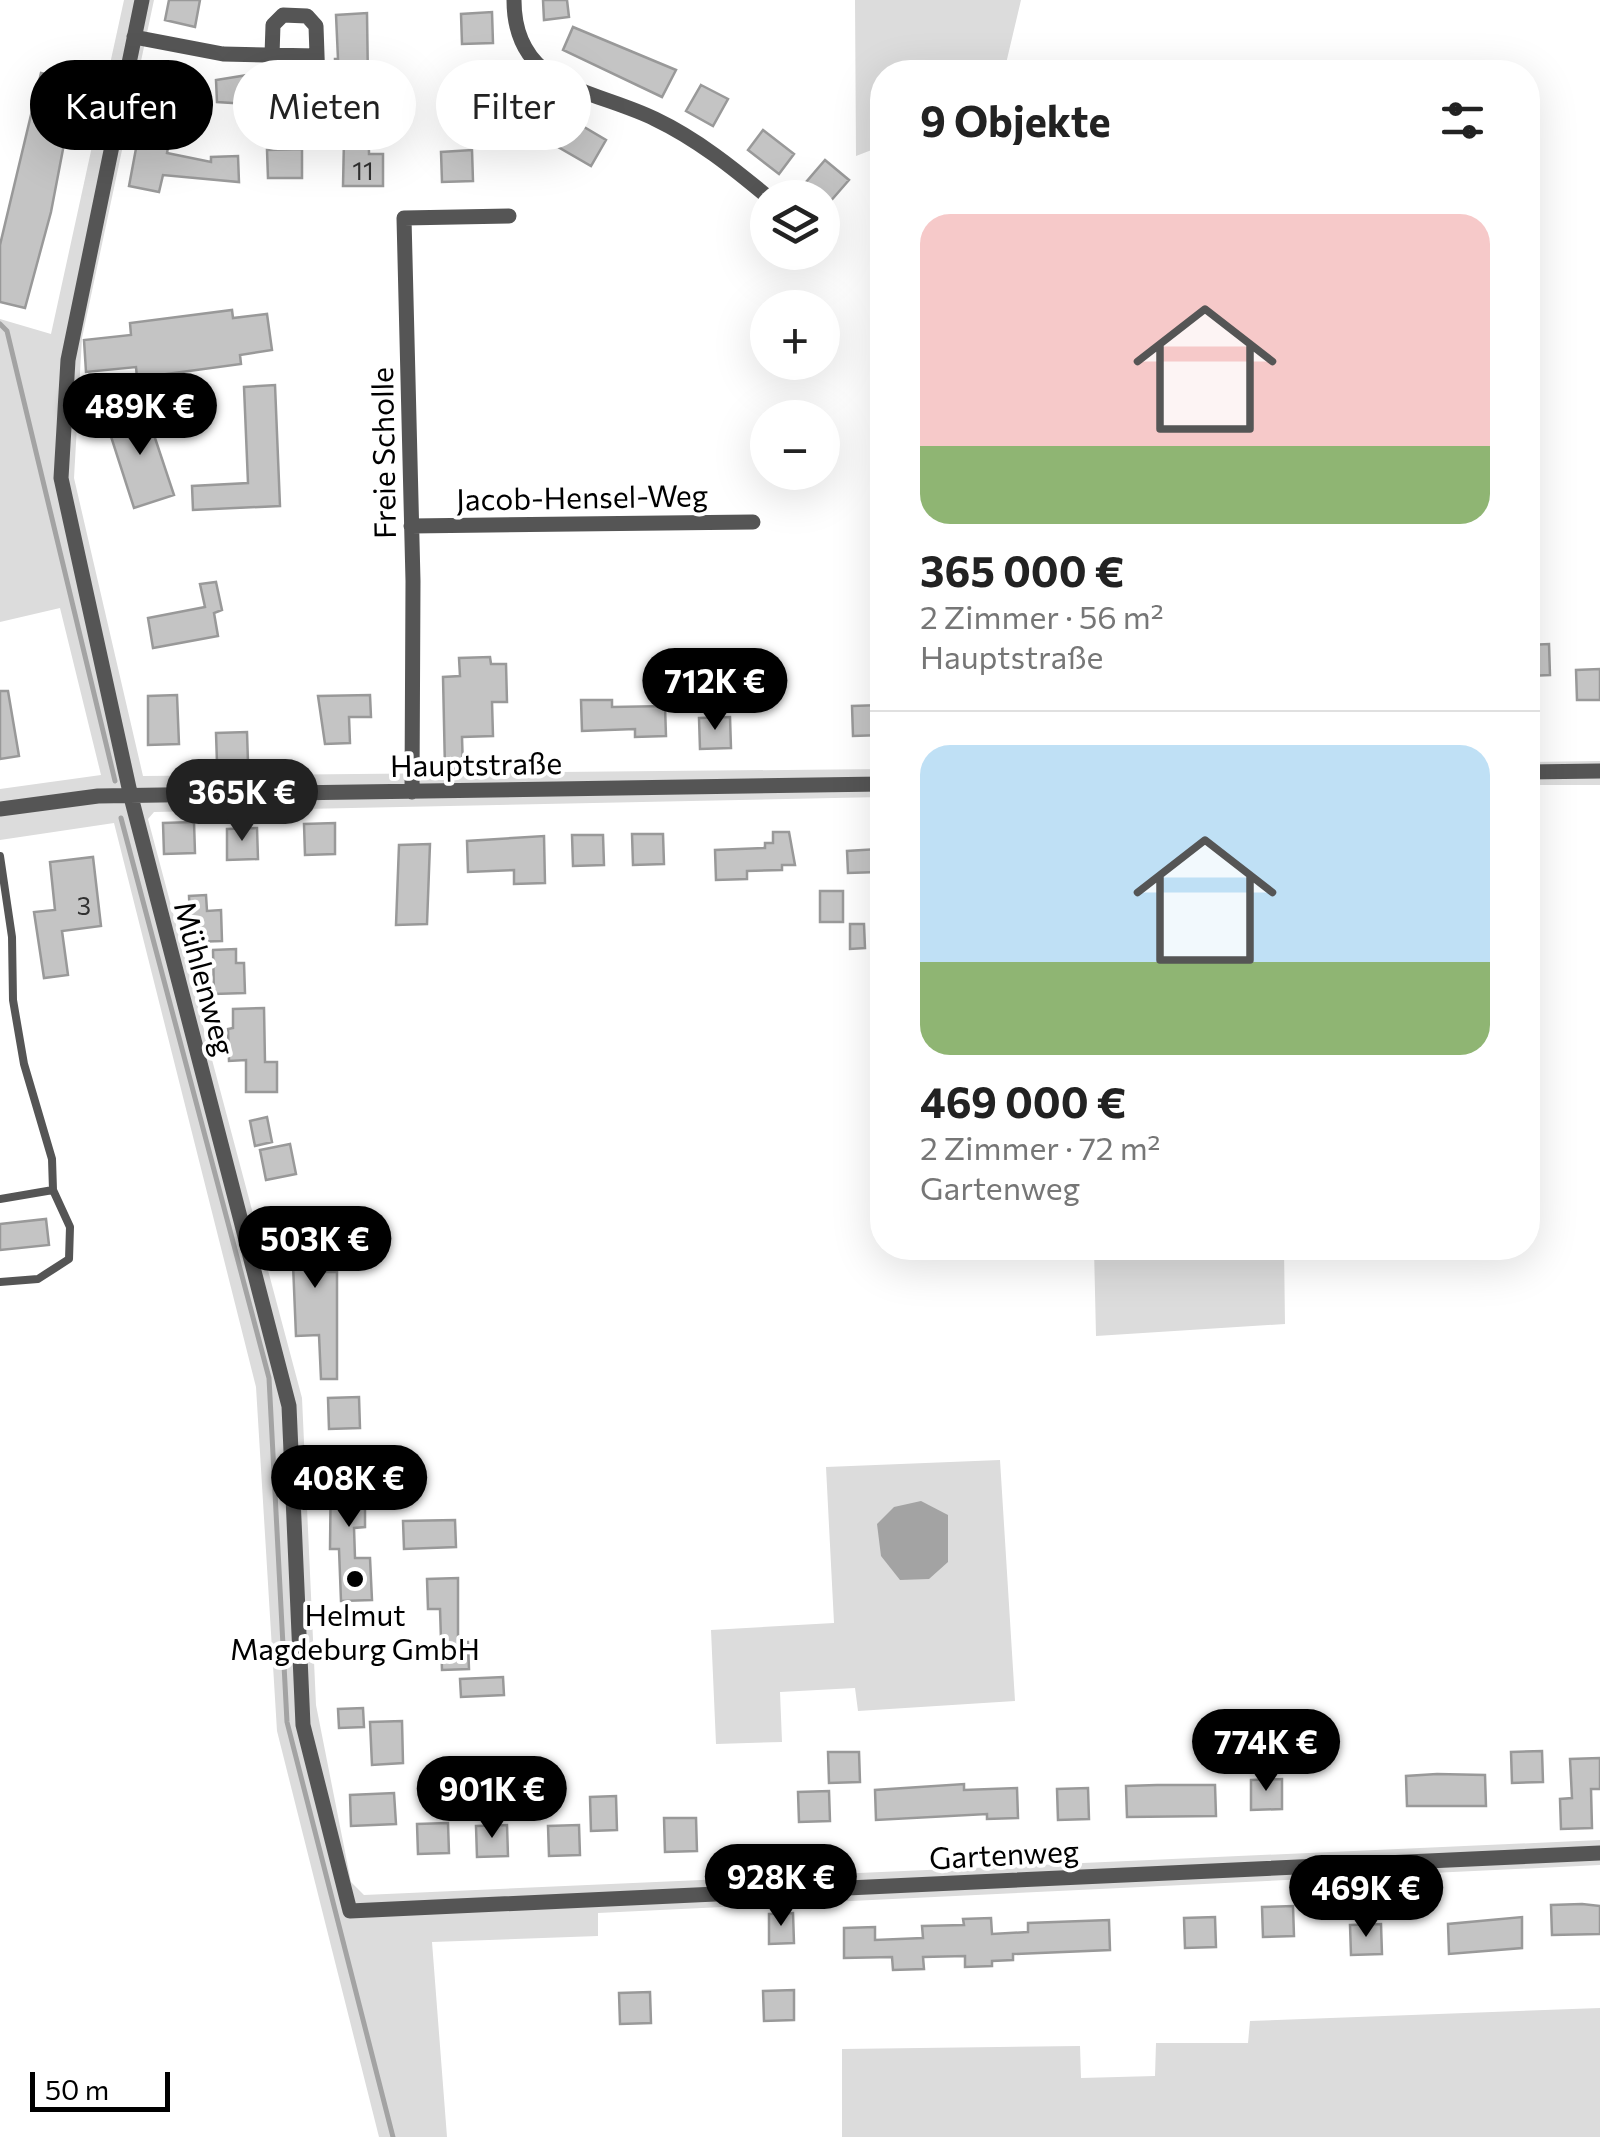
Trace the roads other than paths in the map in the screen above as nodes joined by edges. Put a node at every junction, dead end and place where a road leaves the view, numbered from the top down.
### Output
1 (142, 0) edge
2 (514, 0) edge
3 (134, 37) junction
4 (272, 55) junction
5 (317, 56) junction
6 (317, 60) edge
7 (750, 182) edge
8 (510, 216) dead end
9 (753, 522) dead end
10 (411, 526) junction
11 (1600, 771) edge
12 (1540, 772) edge
13 (870, 784) edge
14 (412, 792) junction
15 (130, 797) junction
16 (0, 809) edge
17 (0, 856) edge
18 (54, 1190) junction
19 (0, 1199) edge
20 (0, 1282) edge
21 (1600, 1853) edge
22 (350, 1911) joint

1 - 3 street, Mühlenweg
2 - 7 street
3 - 4 street
3 - 15 street, Mühlenweg
4 - 5 street
4 - 5 street
5 - 6 street
8 - 10 street, Freie Scholle
9 - 10 street, Jacob-Hensel-Weg
10 - 14 street, Freie Scholle
11 - 12 street
13 - 14 street, Hauptstraße
14 - 15 street, Hauptstraße
15 - 16 street, Hauptstraße
15 - 22 street, Mühlenweg
17 - 18 lane
18 - 19 lane
18 - 20 lane
21 - 22 street, Gartenweg

